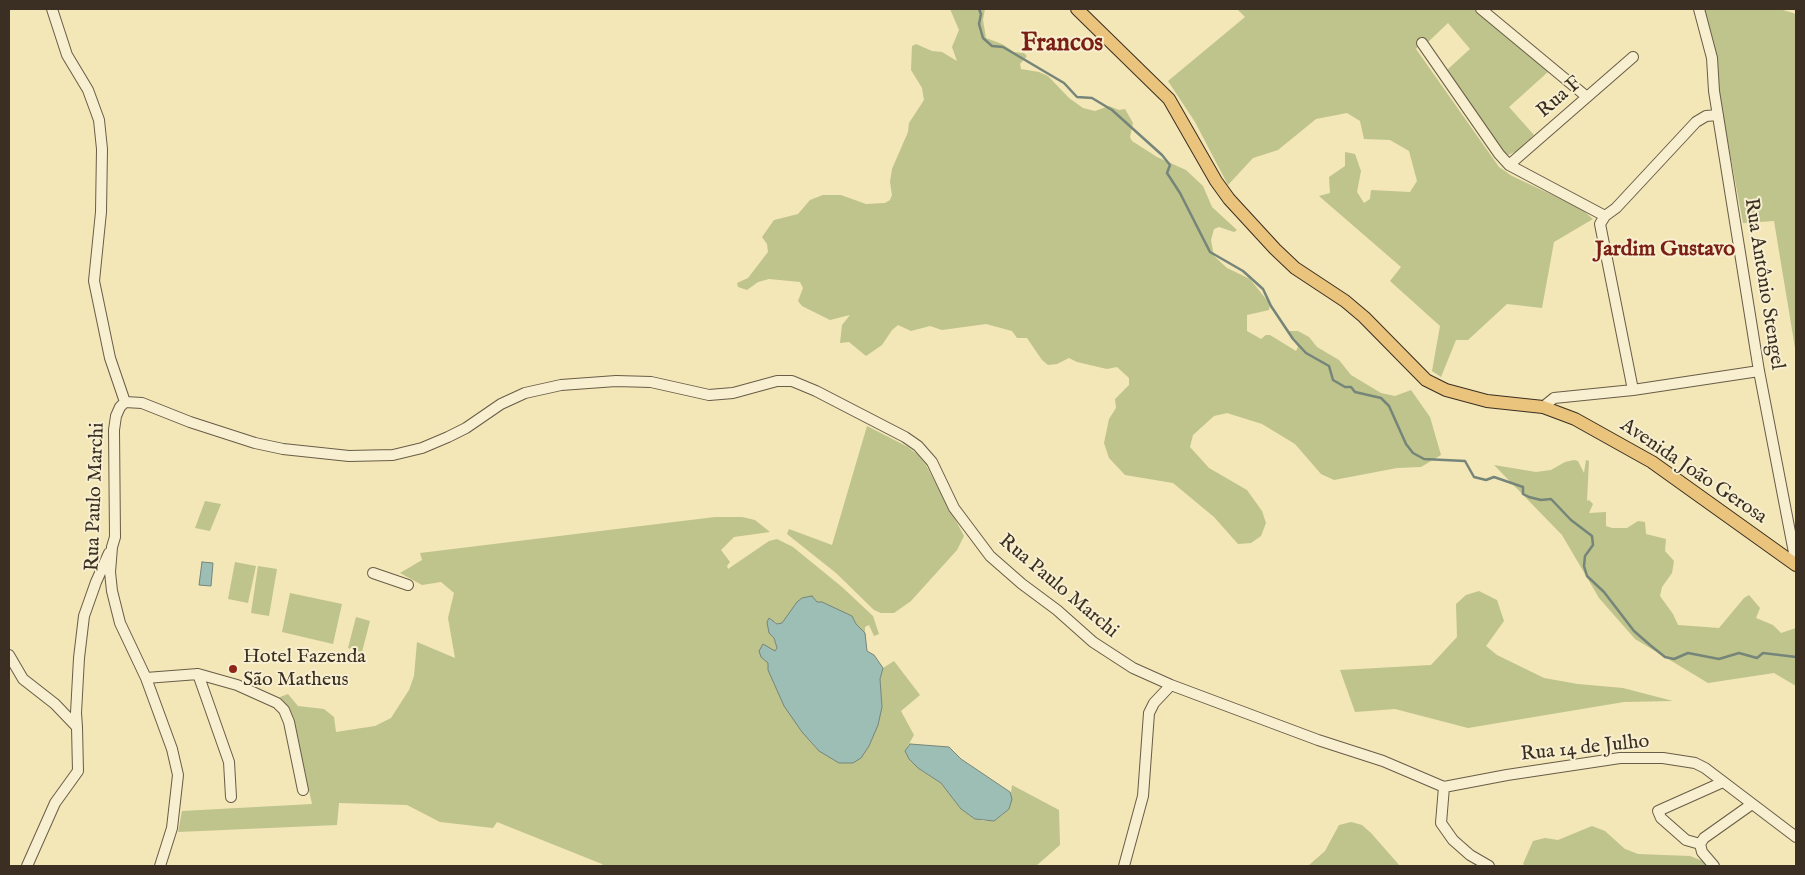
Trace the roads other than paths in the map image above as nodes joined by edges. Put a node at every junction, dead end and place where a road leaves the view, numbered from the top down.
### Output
1 (52, 9) edge
2 (1077, 9) edge
3 (1481, 9) edge
4 (1700, 9) edge
5 (1422, 43) dead end
6 (1633, 57) dead end
7 (1587, 97) junction
8 (1718, 116) junction
9 (1509, 166) junction
10 (1605, 216) junction
11 (1758, 371) junction
12 (1633, 390) junction
13 (125, 402) junction
14 (1543, 407) junction
15 (112, 548) junction
16 (1796, 564) edge
17 (373, 573) dead end
18 (408, 585) dead end
19 (9, 655) edge
20 (198, 674) junction
21 (146, 678) junction
22 (1171, 685) junction
23 (77, 727) junction
24 (1723, 782) junction
25 (1444, 787) junction
26 (303, 790) dead end
27 (231, 797) dead end
28 (1752, 804) junction
29 (1796, 837) edge
30 (1700, 844) junction
31 (27, 866) edge
32 (160, 866) edge
33 (1124, 866) edge
34 (1489, 866) edge
35 (1714, 866) edge

1 - 13 street
2 - 14 main road, Avenida João Gerosa
3 - 7 street
4 - 8 street, Rua Antônio Stengel
5 - 9 street
6 - 7 street, Rua F
7 - 9 street, Rua F
8 - 10 street
8 - 11 street, Rua Antônio Stengel
9 - 10 street
10 - 12 street
11 - 12 street
11 - 16 street, Rua Antônio Stengel
12 - 14 street
13 - 15 street, Rua Paulo Marchi
13 - 22 street, Rua Paulo Marchi
14 - 16 main road, Avenida João Gerosa
15 - 21 street, Rua Paulo Marchi
15 - 23 street
17 - 18 street
19 - 23 street
20 - 21 street
20 - 26 street
20 - 27 street
21 - 32 street, Rua Paulo Marchi
22 - 25 street, Rua Paulo Marchi
22 - 33 street
23 - 31 street
24 - 25 street, Rua 14 de Julho
24 - 28 street, Rua 14 de Julho
24 - 30 street
25 - 34 street
28 - 29 street, Rua 14 de Julho
28 - 30 street
30 - 35 street

